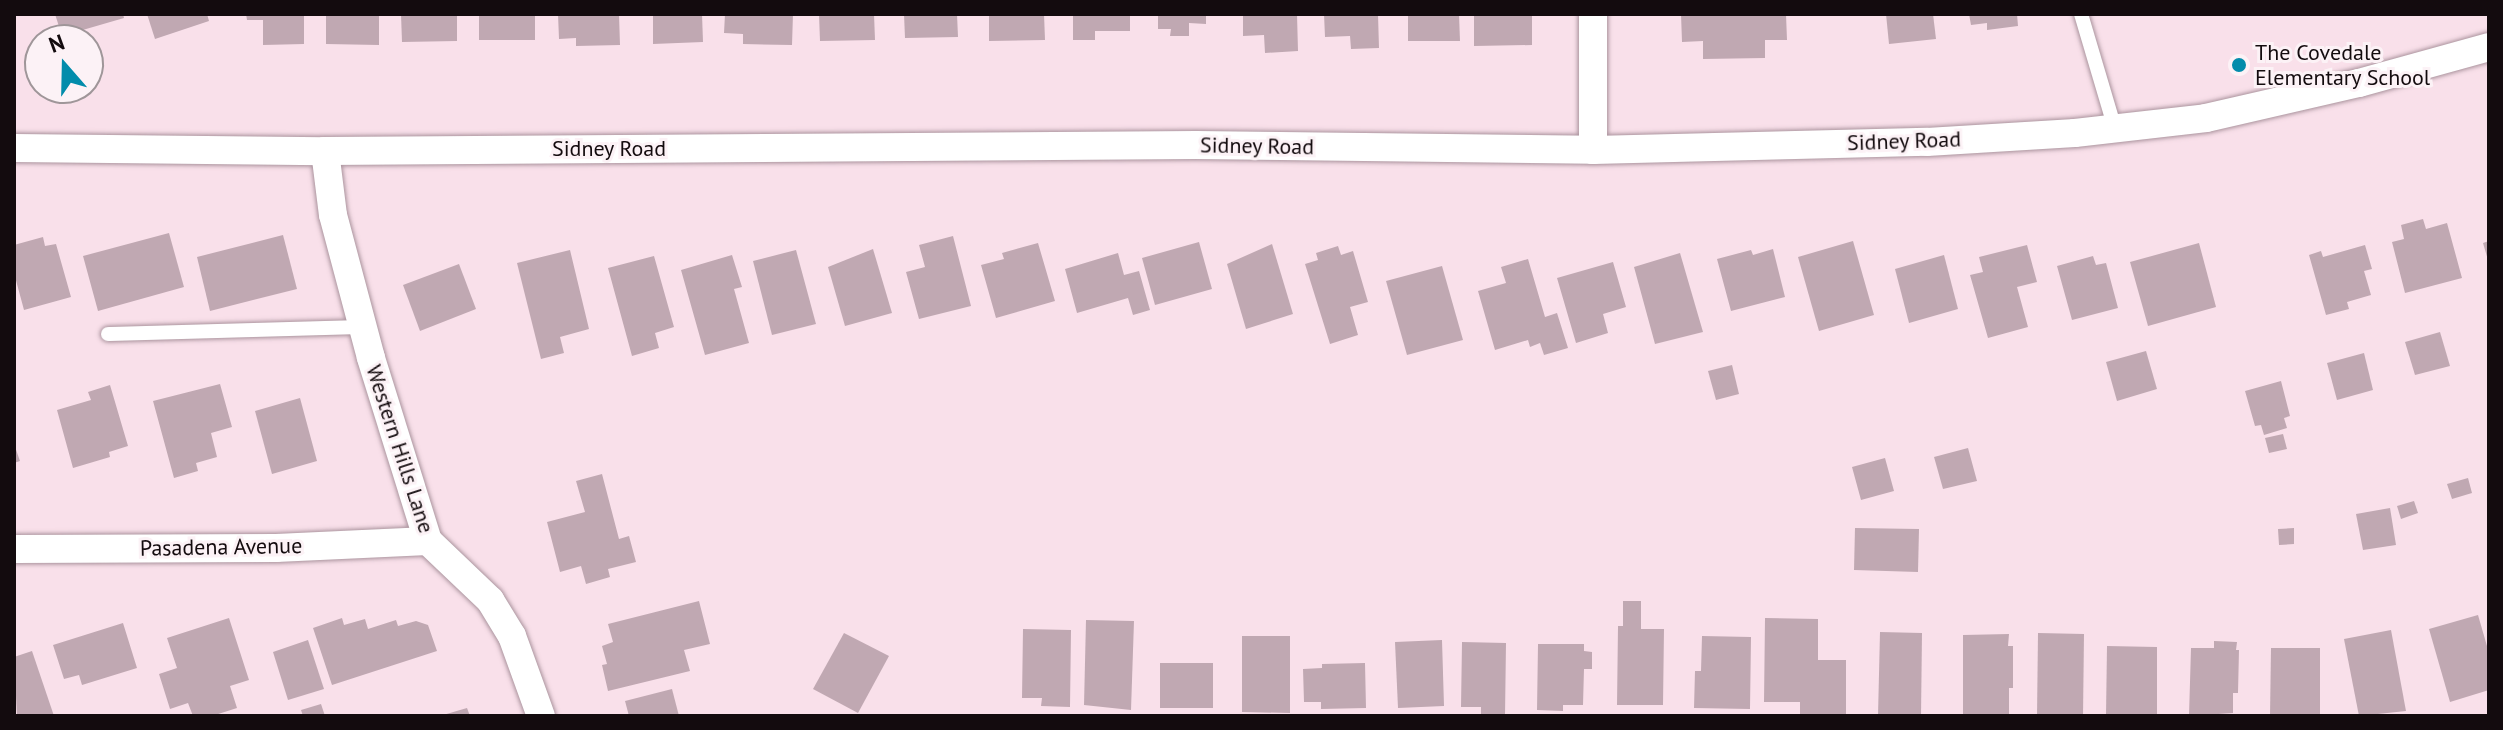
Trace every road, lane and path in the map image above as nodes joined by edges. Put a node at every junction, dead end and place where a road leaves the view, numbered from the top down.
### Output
1 (1593, 14) edge
2 (2081, 14) edge
3 (2489, 47) edge
4 (2115, 129) junction
5 (14, 148) edge
6 (1593, 150) junction
7 (325, 151) junction
8 (363, 327) junction
9 (108, 334) dead end
10 (428, 541) junction
11 (14, 549) edge
12 (541, 716) edge

1 - 6 street
2 - 4 lane
3 - 4 street, Sidney Road
4 - 6 street, Sidney Road
5 - 7 street, Sidney Road
6 - 7 street, Sidney Road
7 - 8 street, Western Hills Lane
8 - 9 lane
8 - 10 street, Western Hills Lane
10 - 11 street, Pasadena Avenue
10 - 12 street, Western Hills Lane

